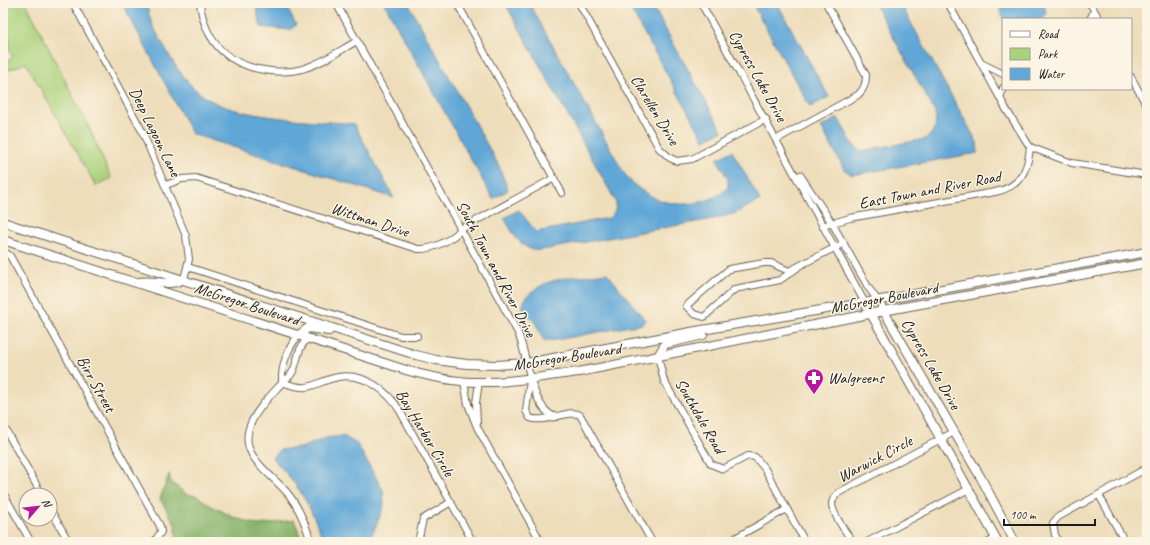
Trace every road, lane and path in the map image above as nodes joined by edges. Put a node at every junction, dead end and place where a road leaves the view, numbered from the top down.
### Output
1 (73, 3) edge
2 (200, 3) edge
3 (336, 3) edge
4 (457, 3) edge
5 (579, 3) edge
6 (702, 3) edge
7 (826, 3) edge
8 (948, 3) edge
9 (1090, 3) edge
10 (1094, 11) junction
11 (1090, 18) edge
12 (1098, 18) edge
13 (357, 41) junction
14 (981, 63) junction
15 (1002, 74) edge
16 (1132, 79) edge
17 (1002, 90) edge
18 (1000, 98) junction
19 (1147, 106) edge
20 (766, 119) junction
21 (777, 139) junction
22 (1030, 146) junction
23 (790, 162) junction
24 (1147, 175) edge
25 (554, 178) junction
26 (166, 186) junction
27 (562, 193) dead end
28 (3, 222) edge
29 (832, 223) junction
30 (822, 226) junction
31 (461, 229) junction
32 (3, 240) edge
33 (844, 244) junction
34 (835, 248) junction
35 (3, 251) edge
36 (1147, 252) edge
37 (1147, 263) edge
38 (188, 268) junction
39 (797, 268) junction
40 (184, 279) junction
41 (136, 283) junction
42 (878, 301) junction
43 (865, 303) junction
44 (884, 312) junction
45 (872, 315) junction
46 (728, 326) junction
47 (299, 335) junction
48 (353, 335) junction
49 (417, 336) dead end
50 (308, 338) junction
51 (658, 356) junction
52 (527, 363) junction
53 (530, 379) junction
54 (464, 381) junction
55 (282, 382) junction
56 (479, 382) junction
57 (556, 417) junction
58 (3, 425) edge
59 (477, 427) junction
60 (954, 432) junction
61 (940, 439) junction
62 (1147, 468) edge
63 (38, 487) edge
64 (969, 489) junction
65 (3, 493) edge
66 (1099, 495) junction
67 (451, 502) junction
68 (787, 509) junction
69 (58, 523) edge
70 (994, 541) edge
71 (31, 542) edge
72 (69, 542) edge
73 (154, 542) edge
74 (311, 542) edge
75 (418, 542) edge
76 (473, 542) edge
77 (541, 542) edge
78 (652, 542) edge
79 (728, 542) edge
80 (805, 542) edge
81 (855, 542) edge
82 (866, 542) edge
83 (1015, 542) edge
84 (1059, 542) edge
85 (1125, 542) edge

1 - 26 street, Deep Lagoon Lane
2 - 13 street
3 - 13 street, South Town and River Drive
4 - 25 street
5 - 20 street, Clarellen Drive
6 - 20 street, Cypress Lake Drive
7 - 21 street
8 - 14 street
9 - 10 street
10 - 11 street
10 - 12 street
13 - 31 street, South Town and River Drive
14 - 15 street
14 - 18 street
16 - 19 street
17 - 18 street
18 - 22 street
20 - 21 street, Cypress Lake Drive
21 - 23 street, Cypress Lake Drive
22 - 24 street
22 - 29 street, East Town and River Road
23 - 29 street, Cypress Lake Drive
23 - 30 street, Cypress Lake Drive
25 - 27 street
25 - 31 street, Wittman Drive
26 - 31 street, Wittman Drive
26 - 38 street, Deep Lagoon Lane
28 - 40 main road, McGregor Boulevard
29 - 30 street, East Town and River Road
29 - 33 street, Cypress Lake Drive
30 - 34 street, Cypress Lake Drive
31 - 52 street, South Town and River Drive
32 - 41 main road, McGregor Boulevard
33 - 34 street
33 - 42 street, Cypress Lake Drive
34 - 39 street
34 - 43 street, Cypress Lake Drive
35 - 73 street, Birr Street
36 - 42 main road, McGregor Boulevard
37 - 44 main road, McGregor Boulevard
38 - 40 street, Deep Lagoon Lane
38 - 49 street
39 - 39 street
40 - 41 main road
40 - 48 main road, McGregor Boulevard
41 - 47 main road, McGregor Boulevard
42 - 43 main road, McGregor Boulevard
42 - 44 main road, Cypress Lake Drive
43 - 45 main road, Cypress Lake Drive
43 - 46 main road, McGregor Boulevard
44 - 45 main road, McGregor Boulevard
44 - 60 main road, Cypress Lake Drive
45 - 51 main road, McGregor Boulevard
45 - 61 main road, Cypress Lake Drive
46 - 51 main road
46 - 52 main road, McGregor Boulevard
47 - 48 main road
47 - 50 main road, McGregor Boulevard
47 - 55 street
48 - 52 main road, McGregor Boulevard
50 - 54 main road, McGregor Boulevard
50 - 55 street
51 - 53 main road, McGregor Boulevard
51 - 68 street, Southdale Road
52 - 53 street, South Town and River Drive
53 - 56 main road, McGregor Boulevard
53 - 57 street, South Town and River Drive
53 - 57 street
54 - 56 main road, McGregor Boulevard
54 - 59 street
55 - 67 street, Bay Harbor Circle
55 - 74 street
56 - 59 street
57 - 78 street
58 - 63 street
59 - 77 street
60 - 61 street, Warwick Circle
60 - 83 main road, Cypress Lake Drive
61 - 64 main road, Cypress Lake Drive
61 - 81 street, Warwick Circle
62 - 66 street
64 - 70 main road, Cypress Lake Drive
64 - 82 street
65 - 71 street
66 - 84 street
66 - 85 street
67 - 75 street
67 - 76 street, Bay Harbor Circle
68 - 79 street
68 - 80 street, Southdale Road
69 - 72 street

